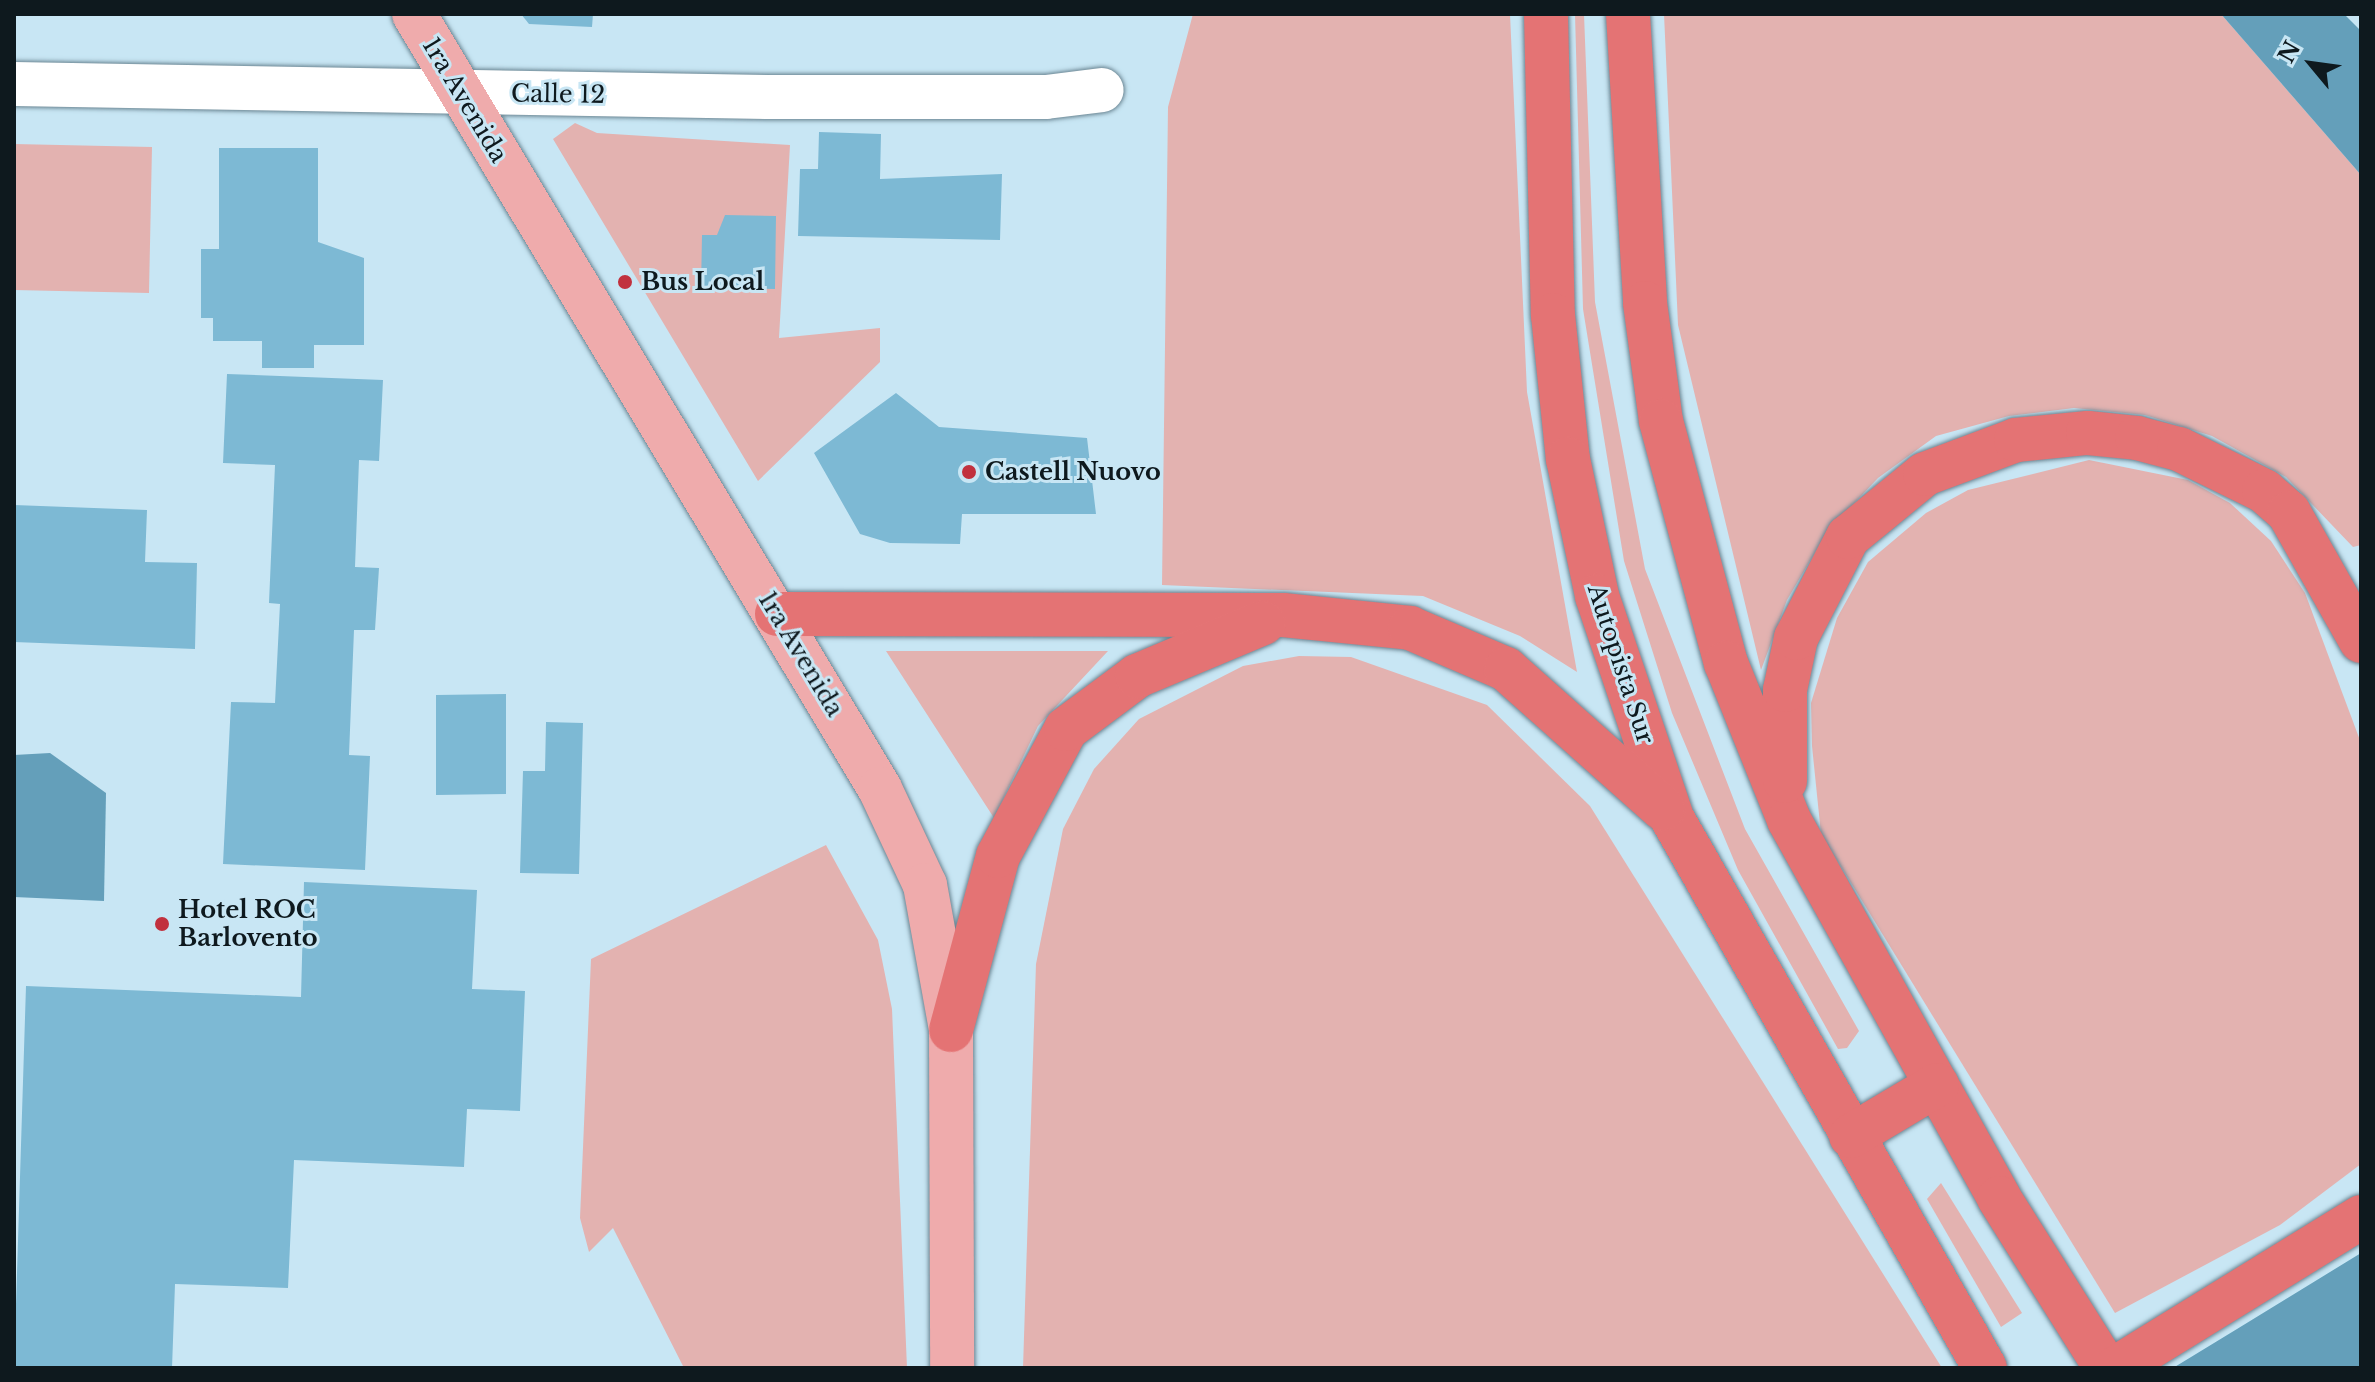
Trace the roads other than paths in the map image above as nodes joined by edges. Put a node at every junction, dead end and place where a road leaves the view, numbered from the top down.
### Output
1 (414, 14) edge
2 (1546, 14) edge
3 (1628, 14) edge
4 (14, 84) edge
5 (1102, 90) dead end
6 (459, 93) junction
7 (777, 614) junction
8 (1283, 615) junction
9 (2361, 641) edge
10 (1672, 818) junction
11 (1789, 820) junction
12 (951, 1030) junction
13 (1937, 1085) junction
14 (1851, 1136) junction
15 (2361, 1217) edge
16 (952, 1368) edge
17 (1985, 1368) edge
18 (2106, 1368) edge
19 (2116, 1368) edge

1 - 6 main road, 1ra Avenida
2 - 10 highway, Autopista Sur
3 - 11 highway
4 - 6 street, Calle 12
5 - 6 street, Calle 12
6 - 7 main road, 1ra Avenida
7 - 8 highway
7 - 12 main road, 1ra Avenida
8 - 10 highway
8 - 12 highway
9 - 11 highway
10 - 14 highway, Autopista Sur
11 - 13 highway
12 - 16 main road, 1ra Avenida
13 - 14 highway
13 - 18 highway
14 - 17 highway, Autopista Sur
15 - 19 highway

